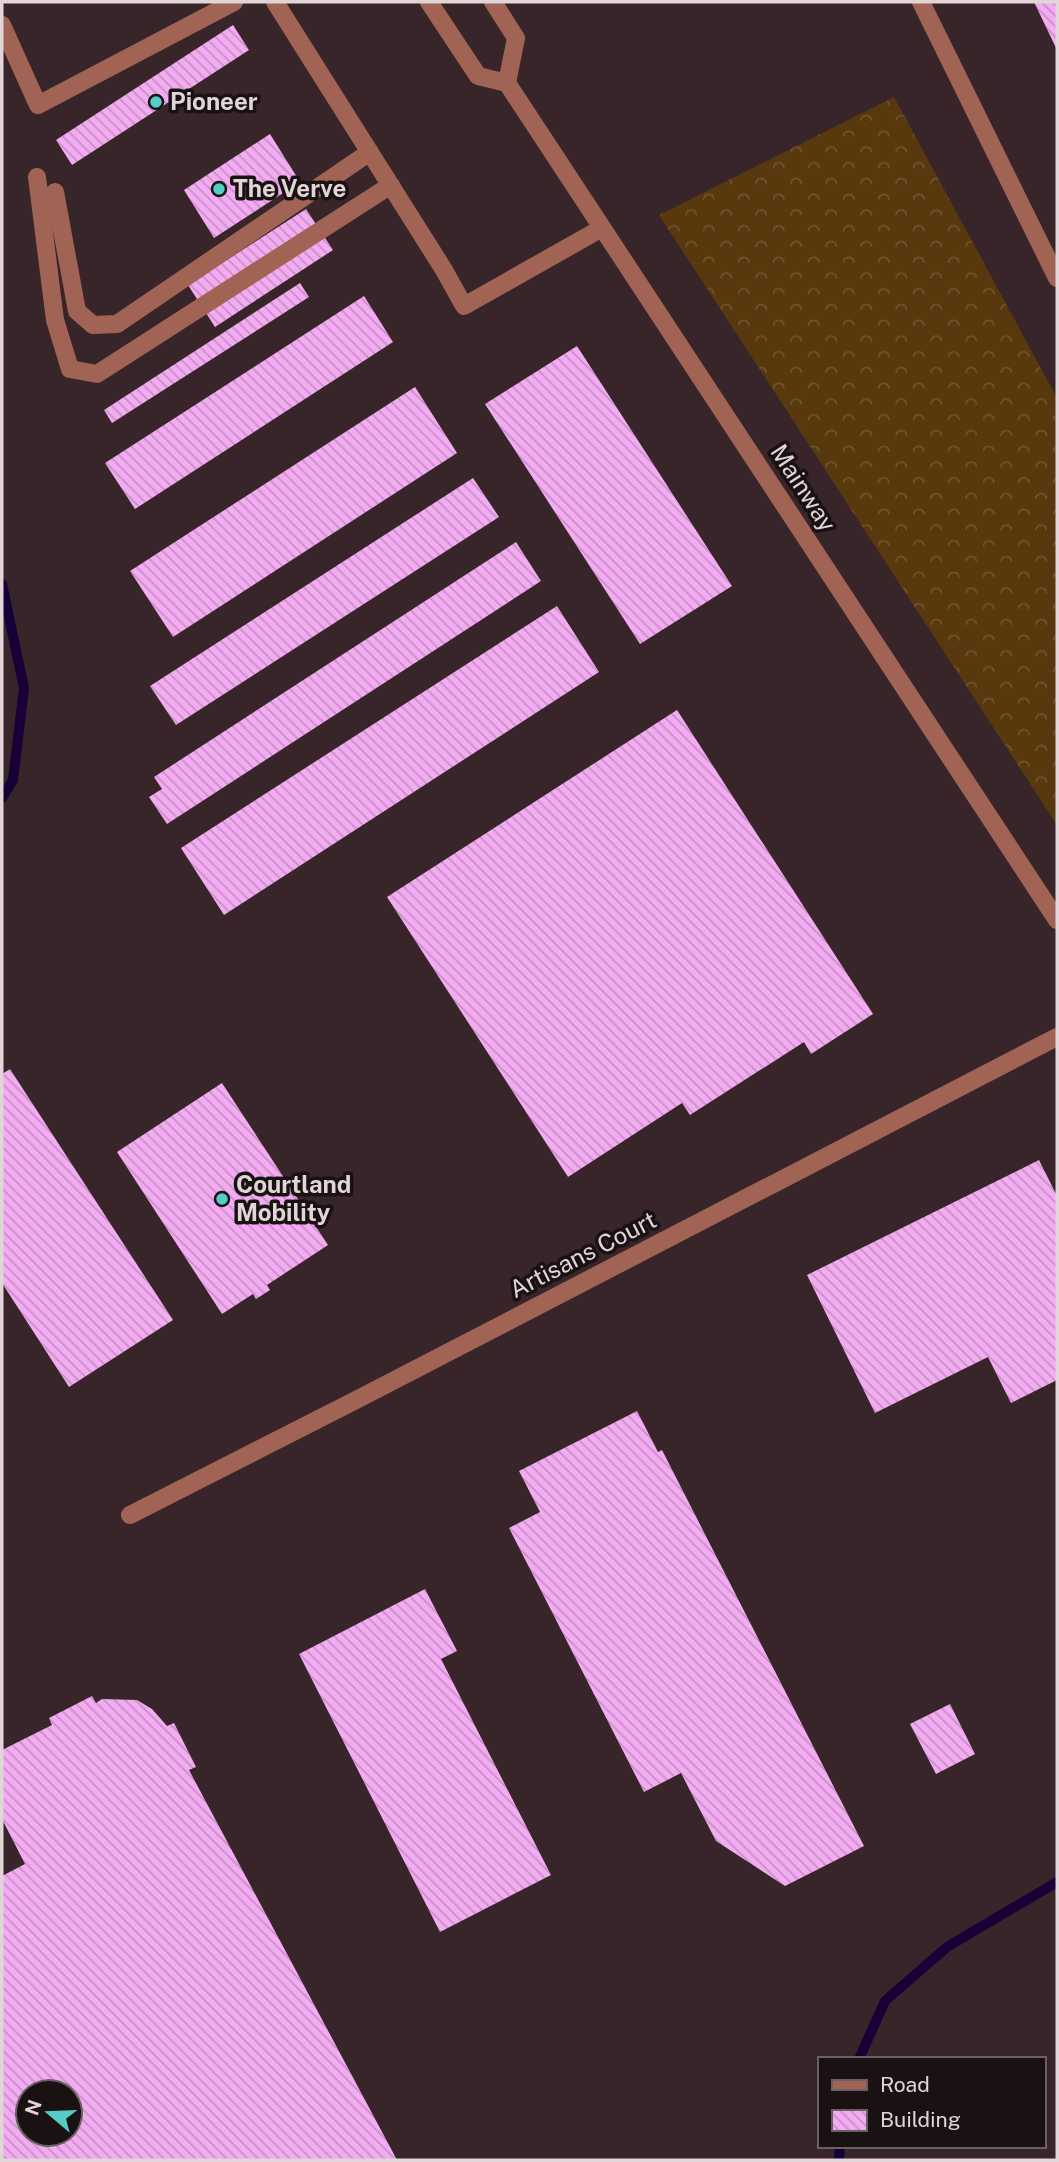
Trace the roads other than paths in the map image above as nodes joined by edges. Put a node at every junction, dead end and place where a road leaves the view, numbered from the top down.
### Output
1 (234, 2) edge
2 (275, 2) edge
3 (429, 2) edge
4 (492, 2) edge
5 (921, 2) edge
6 (2, 25) edge
7 (507, 83) junction
8 (370, 152) junction
9 (37, 177) dead end
10 (391, 185) junction
11 (55, 192) dead end
12 (602, 228) junction
13 (1057, 278) edge
14 (1057, 920) edge
15 (1057, 1037) edge
16 (130, 1515) dead end

1 - 6 street
2 - 8 street
3 - 7 street
4 - 7 street
5 - 13 street
7 - 12 street, Mainway
8 - 10 street
8 - 11 street
9 - 10 street
10 - 12 street
12 - 14 street, Mainway
15 - 16 street, Artisans Court

